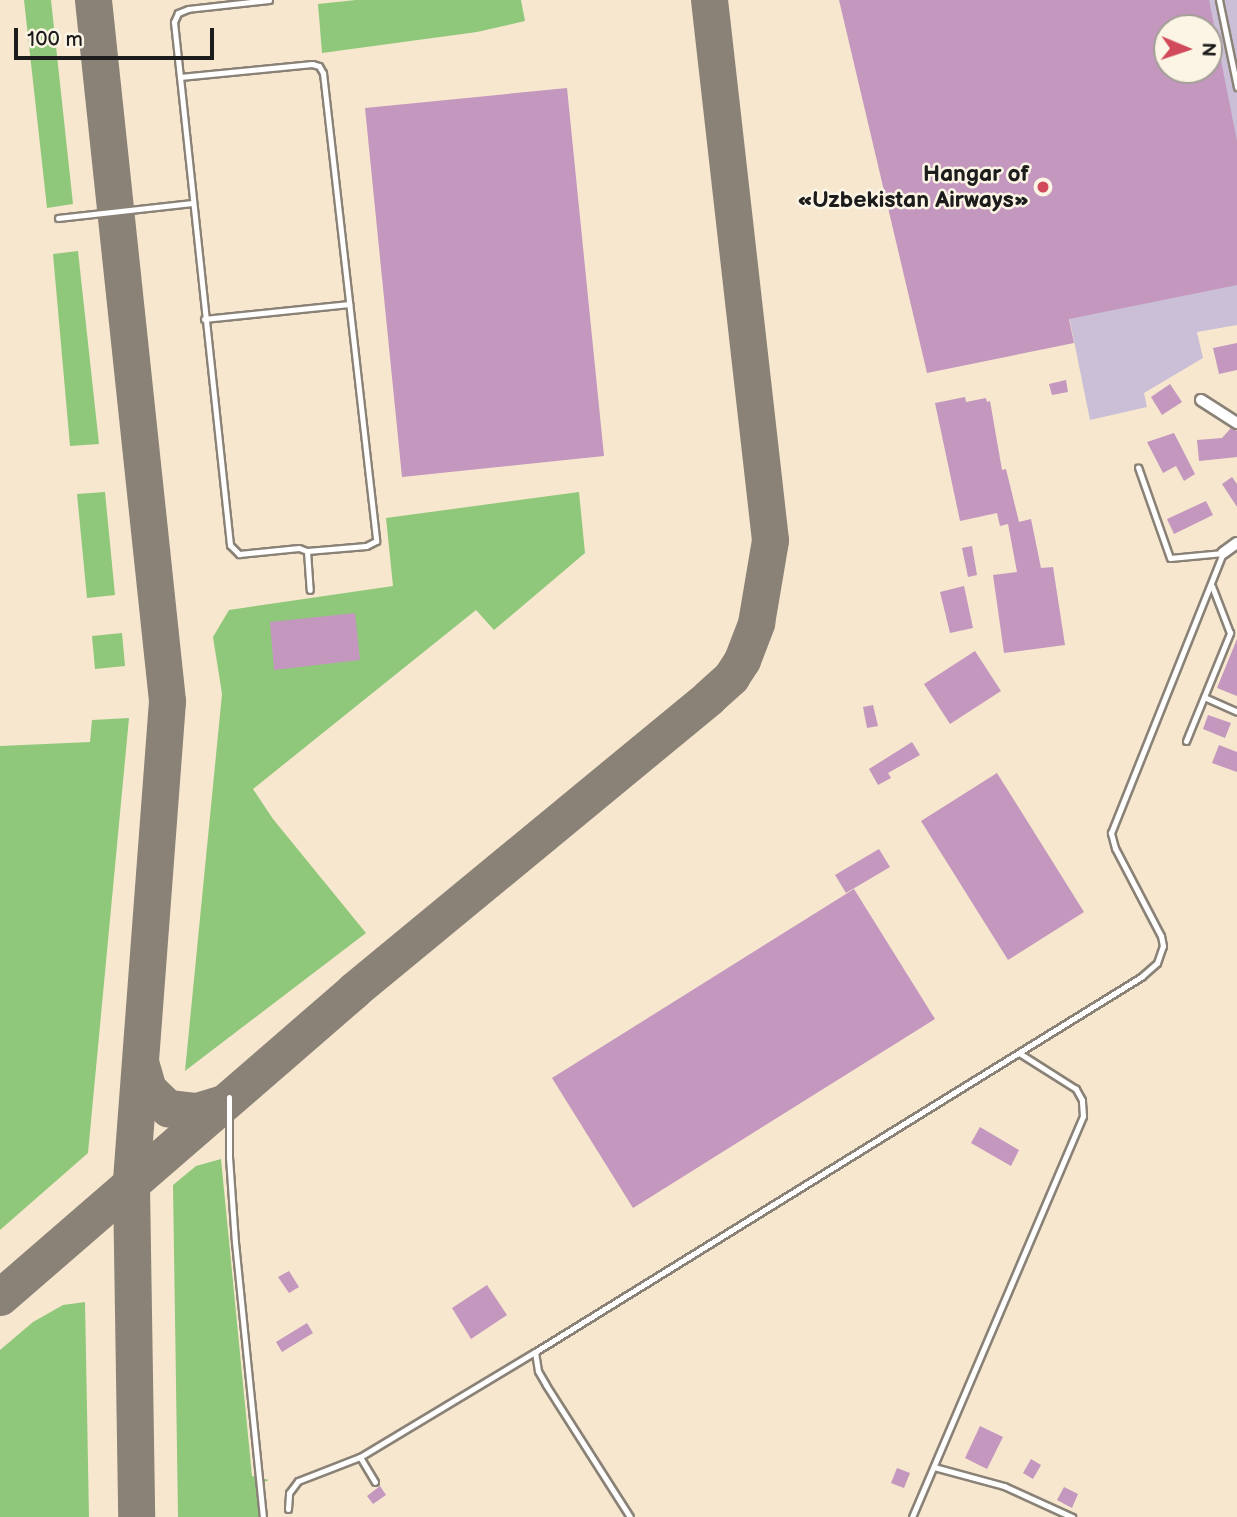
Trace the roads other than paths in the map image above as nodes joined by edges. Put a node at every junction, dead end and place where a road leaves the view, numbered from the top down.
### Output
1 (270, 0) edge
2 (1219, 0) edge
3 (180, 77) junction
4 (1237, 87) edge
5 (192, 202) junction
6 (58, 218) dead end
7 (349, 304) junction
8 (204, 319) junction
9 (1201, 400) dead end
10 (1237, 423) edge
11 (1138, 467) dead end
12 (1237, 543) edge
13 (307, 551) junction
14 (1223, 553) junction
15 (1212, 586) junction
16 (310, 590) dead end
17 (1204, 697) junction
18 (1237, 712) edge
19 (1186, 741) dead end
20 (1019, 1053) junction
21 (229, 1097) dead end
22 (535, 1352) junction
23 (360, 1457) junction
24 (934, 1467) junction
25 (375, 1482) dead end
26 (288, 1509) dead end
27 (264, 1517) edge
28 (630, 1517) edge
29 (912, 1517) edge
30 (1072, 1517) edge

1 - 3 lane
2 - 4 lane
3 - 5 lane
3 - 7 lane
5 - 6 lane
5 - 8 lane
7 - 8 lane
7 - 13 lane
8 - 13 lane
9 - 10 street
11 - 14 lane
12 - 14 street
13 - 16 lane
14 - 15 lane
15 - 17 lane
15 - 20 lane
17 - 18 lane
17 - 19 lane
20 - 22 lane
20 - 24 lane
21 - 27 lane
22 - 23 lane
22 - 28 lane
23 - 25 lane
23 - 26 lane
24 - 29 lane
24 - 30 lane

